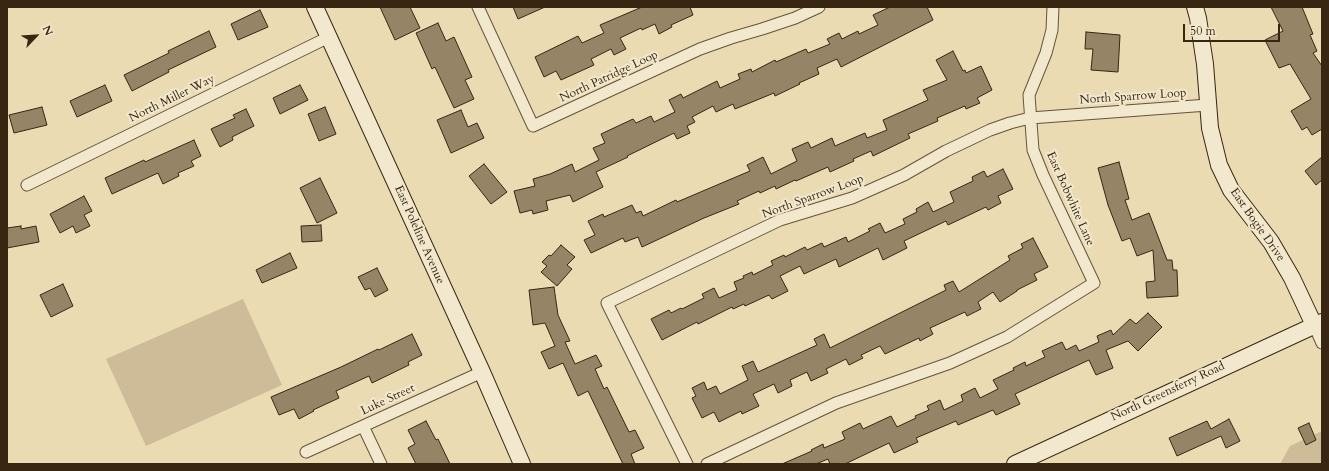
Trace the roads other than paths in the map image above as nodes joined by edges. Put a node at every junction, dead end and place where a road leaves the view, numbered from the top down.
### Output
1 (315, 7) edge
2 (478, 7) edge
3 (819, 7) edge
4 (1053, 7) edge
5 (1195, 7) edge
6 (329, 37) junction
7 (1208, 104) junction
8 (1030, 118) junction
9 (26, 185) dead end
10 (1318, 323) edge
11 (1322, 344) edge
12 (482, 372) junction
13 (363, 426) junction
14 (306, 452) dead end
15 (381, 464) edge
16 (522, 464) edge
17 (687, 464) edge
18 (707, 464) edge
19 (1015, 464) edge

1 - 6 main road, East Poleline Avenue
2 - 3 street, North Patridge Loop
4 - 8 street, East Bobwhite Lane
5 - 7 main road, East Bogie Drive
6 - 9 street, North Miller Way
6 - 12 main road, East Poleline Avenue
7 - 8 street, North Sparrow Loop
7 - 10 main road, East Bogie Drive
8 - 17 street, North Sparrow Loop
8 - 18 street, East Bobwhite Lane
10 - 11 street, East Bogie Drive
10 - 19 main road, North Greensferry Road
12 - 13 street, Luke Street
12 - 16 main road, East Poleline Avenue
13 - 14 street, Luke Street
13 - 15 street

